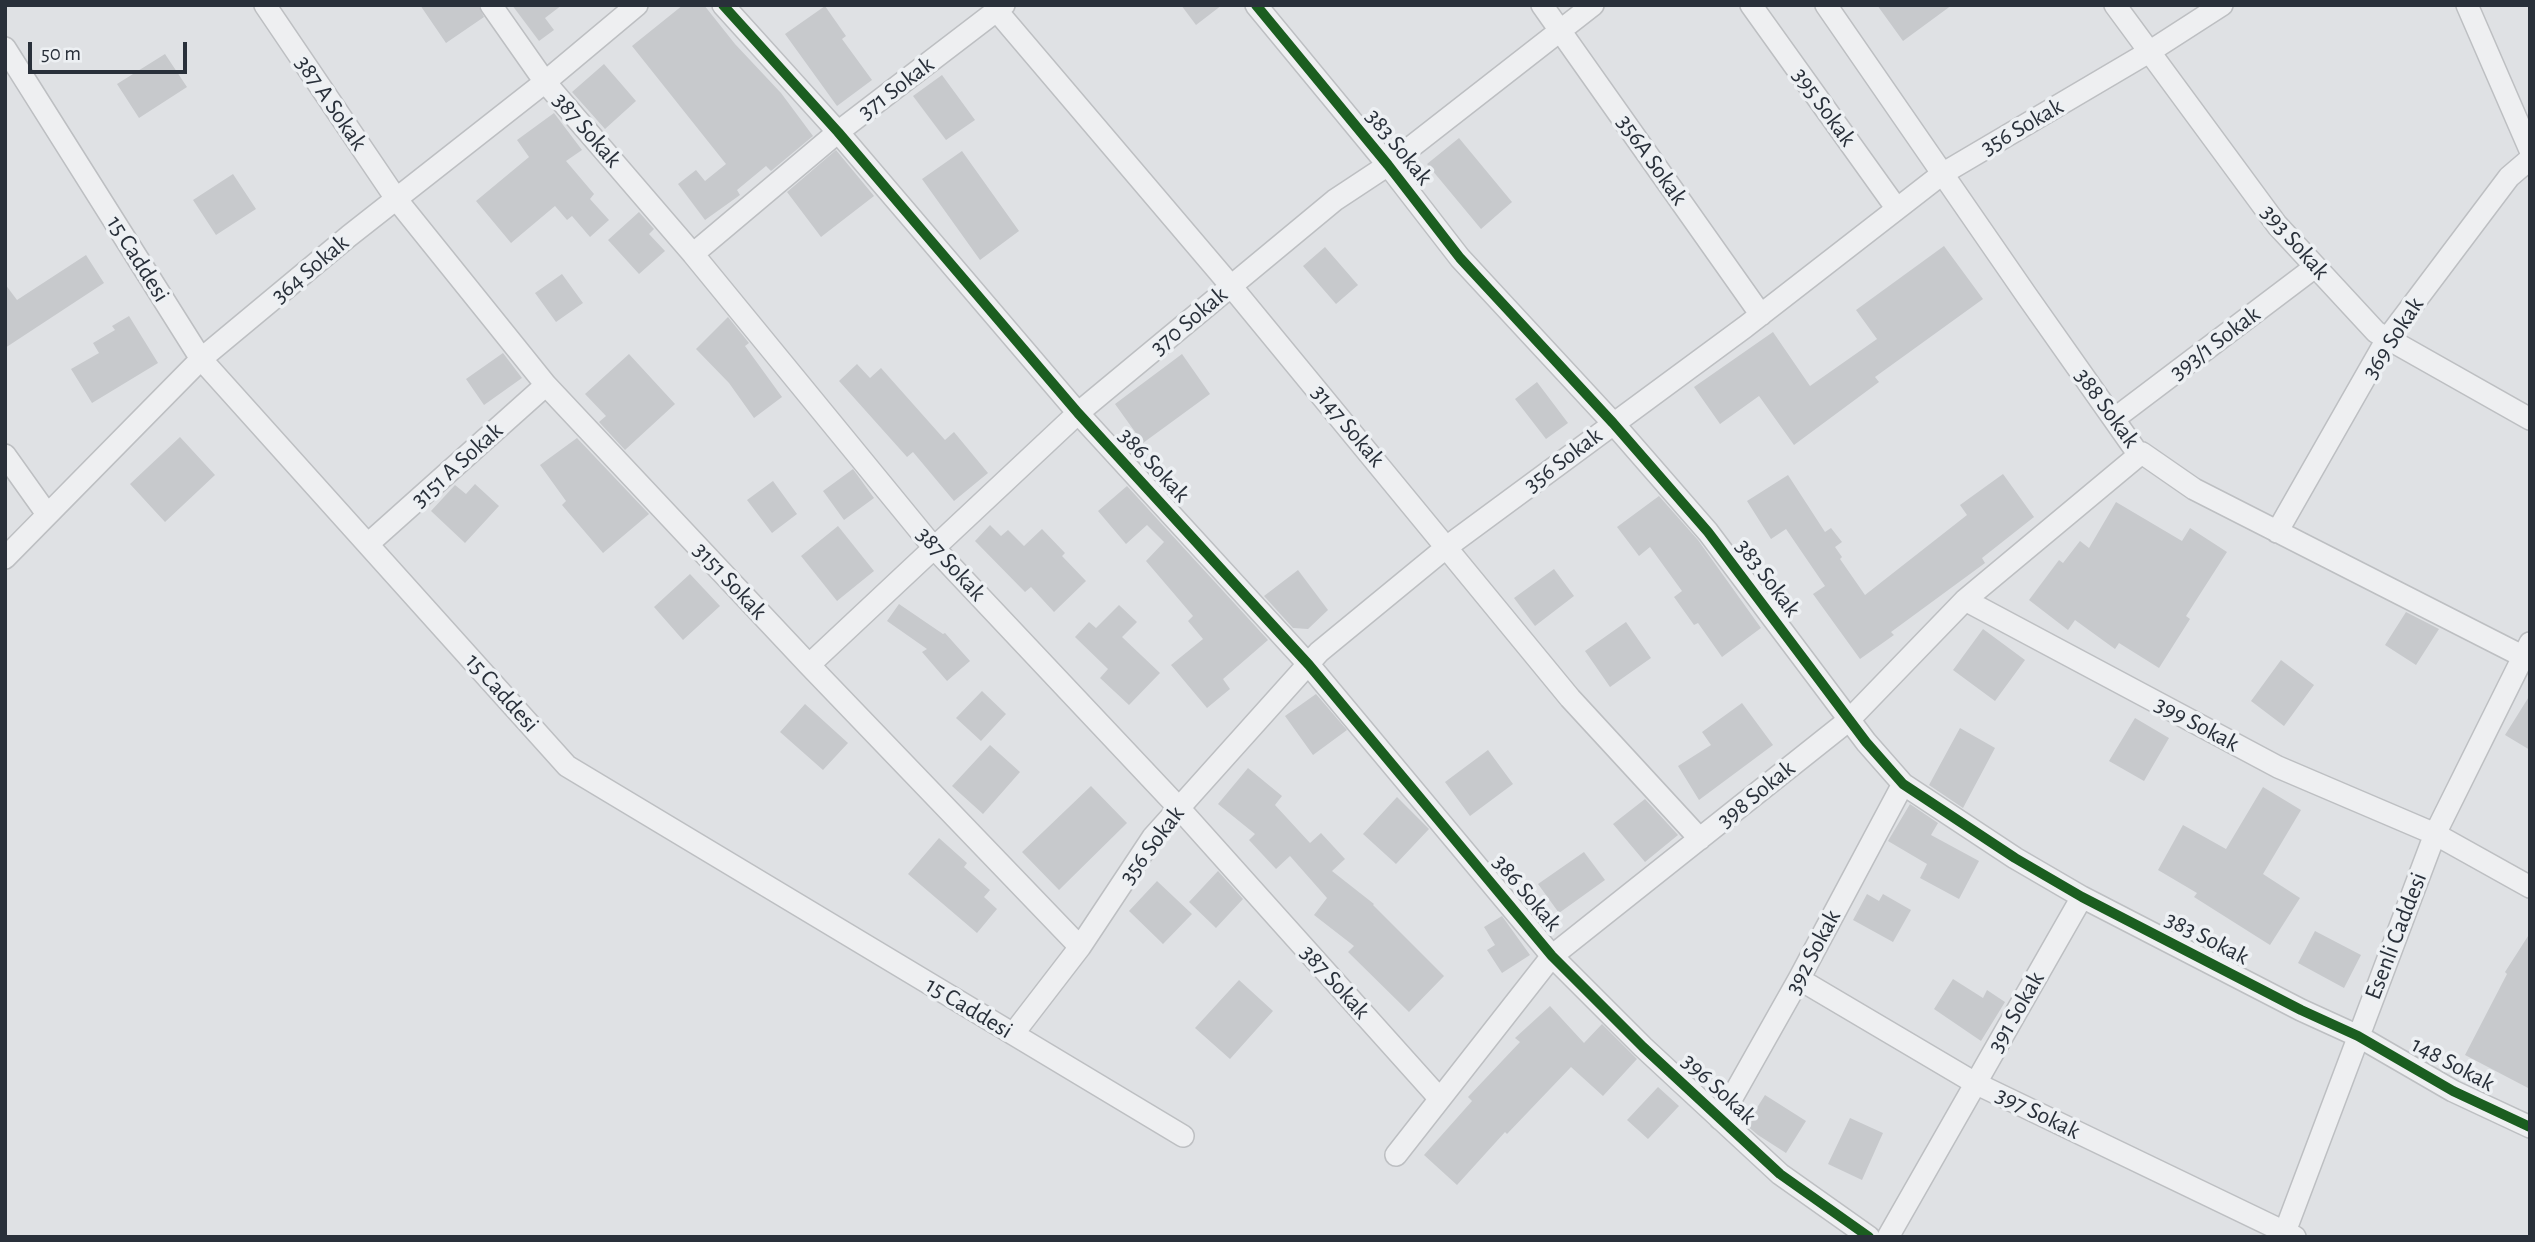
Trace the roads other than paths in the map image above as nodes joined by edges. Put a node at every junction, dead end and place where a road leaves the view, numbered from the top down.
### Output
1 (265, 5) edge
2 (491, 5) edge
3 (637, 5) edge
4 (723, 5) edge
5 (1256, 5) edge
6 (1542, 5) edge
7 (1593, 5) edge
8 (1751, 5) edge
9 (1826, 5) edge
10 (2115, 5) edge
11 (2222, 5) edge
12 (2467, 5) edge
13 (1001, 8) edge
14 (1562, 32) junction
15 (5, 48) edge
16 (2149, 52) junction
17 (545, 82) junction
18 (838, 132) junction
19 (2530, 150) edge
20 (2530, 159) edge
21 (1388, 165) junction
22 (1942, 174) junction
23 (397, 200) junction
24 (1897, 209) junction
25 (693, 254) junction
26 (2315, 267) junction
27 (1231, 286) junction
28 (1761, 315) junction
29 (2388, 339) junction
30 (201, 359) junction
31 (546, 385) junction
32 (1078, 413) junction
33 (2114, 419) junction
34 (2530, 419) edge
35 (1613, 423) junction
36 (5, 455) edge
37 (2140, 455) junction
38 (47, 514) junction
39 (2277, 532) junction
40 (368, 544) junction
41 (1448, 546) junction
42 (934, 548) junction
43 (5, 558) edge
44 (1965, 600) junction
45 (2527, 653) edge
46 (809, 665) junction
47 (1309, 665) junction
48 (1849, 720) junction
49 (1903, 784) junction
50 (1179, 808) junction
51 (2435, 834) junction
52 (1700, 839) junction
53 (2530, 887) edge
54 (2082, 897) junction
55 (1080, 947) junction
56 (1552, 956) junction
57 (1799, 979) junction
58 (1013, 1034) junction
59 (2358, 1036) junction
60 (1975, 1083) junction
61 (1440, 1099) junction
62 (1720, 1119) junction
63 (2530, 1127) edge
64 (1183, 1136) dead end
65 (1396, 1155) dead end
66 (2287, 1235) edge
67 (1870, 1237) edge
68 (1888, 1237) edge

1 - 23 street, 387 A Sokak
2 - 17 street, 387 Sokak
3 - 17 street, 364 Sokak
4 - 18 street, 386 Sokak
5 - 21 street, 383 Sokak
6 - 14 street, 356A Sokak
7 - 14 street, 370 Sokak
8 - 24 street, 395 Sokak
9 - 22 street, 388 Sokak
10 - 16 street, 393 Sokak
11 - 16 street, 356 Sokak
12 - 19 street
13 - 18 street, 371 Sokak
13 - 27 street, 3147 Sokak
14 - 21 street, 370 Sokak
14 - 28 street, 356A Sokak
15 - 30 street, 15 Caddesi
16 - 22 street, 356 Sokak
16 - 26 street, 393 Sokak
17 - 23 street, 364 Sokak
17 - 25 street, 387 Sokak
18 - 25 street, 371 Sokak
18 - 32 street, 386 Sokak
20 - 29 street, 369 Sokak
21 - 27 street, 370 Sokak
21 - 35 street, 383 Sokak
22 - 24 street, 356 Sokak
22 - 33 street, 388 Sokak
23 - 30 street, 364 Sokak
23 - 31 street, 3151 Sokak
24 - 28 street, 356 Sokak
25 - 42 street, 387 Sokak
26 - 29 street, 393 Sokak
26 - 33 street, 393/1 Sokak
27 - 32 street, 370 Sokak
27 - 41 street, 3147 Sokak
28 - 35 street, 356 Sokak
29 - 34 street, 393 Sokak
29 - 39 street, 369 Sokak
30 - 38 street, 364 Sokak
30 - 40 street, 15 Caddesi
31 - 40 street, 3151 A Sokak
31 - 46 street, 3151 Sokak
32 - 42 street, 370 Sokak
32 - 47 street, 386 Sokak
33 - 37 street, 388 Sokak
35 - 41 street, 356 Sokak
35 - 48 street, 383 Sokak
36 - 38 street
37 - 39 street, 388 Sokak
37 - 44 street, 398 Sokak
38 - 43 street, 364 Sokak
39 - 45 street, 388 Sokak
40 - 58 street, 15 Caddesi
41 - 47 street, 356 Sokak
41 - 52 street, 3147 Sokak
42 - 46 street, 370 Sokak
42 - 50 street, 387 Sokak
44 - 48 street, 398 Sokak
44 - 51 street, 399 Sokak
45 - 51 street, Esenli Caddesi
46 - 55 street, 3151 Sokak
47 - 50 street, 356 Sokak
47 - 56 street, 386 Sokak
48 - 49 street, 383 Sokak
48 - 52 street, 398 Sokak
49 - 54 street, 383 Sokak
49 - 57 street, 392 Sokak
50 - 55 street, 356 Sokak
50 - 61 street, 387 Sokak
51 - 53 street, 399 Sokak
51 - 59 street, Esenli Caddesi
52 - 56 street, 398 Sokak
54 - 59 street, 383 Sokak
54 - 60 street, 391 Sokak
55 - 58 street, 356 Sokak
56 - 61 street, 398 Sokak
56 - 62 street, 396 Sokak
57 - 60 street, 397 Sokak
57 - 62 street, 392 Sokak
58 - 64 street, 15 Caddesi
59 - 63 street, 148 Sokak
59 - 66 street, Esenli Caddesi
60 - 66 street, 397 Sokak
60 - 68 street, 391 Sokak
61 - 65 street, 398 Sokak
62 - 67 street, 396 Sokak

